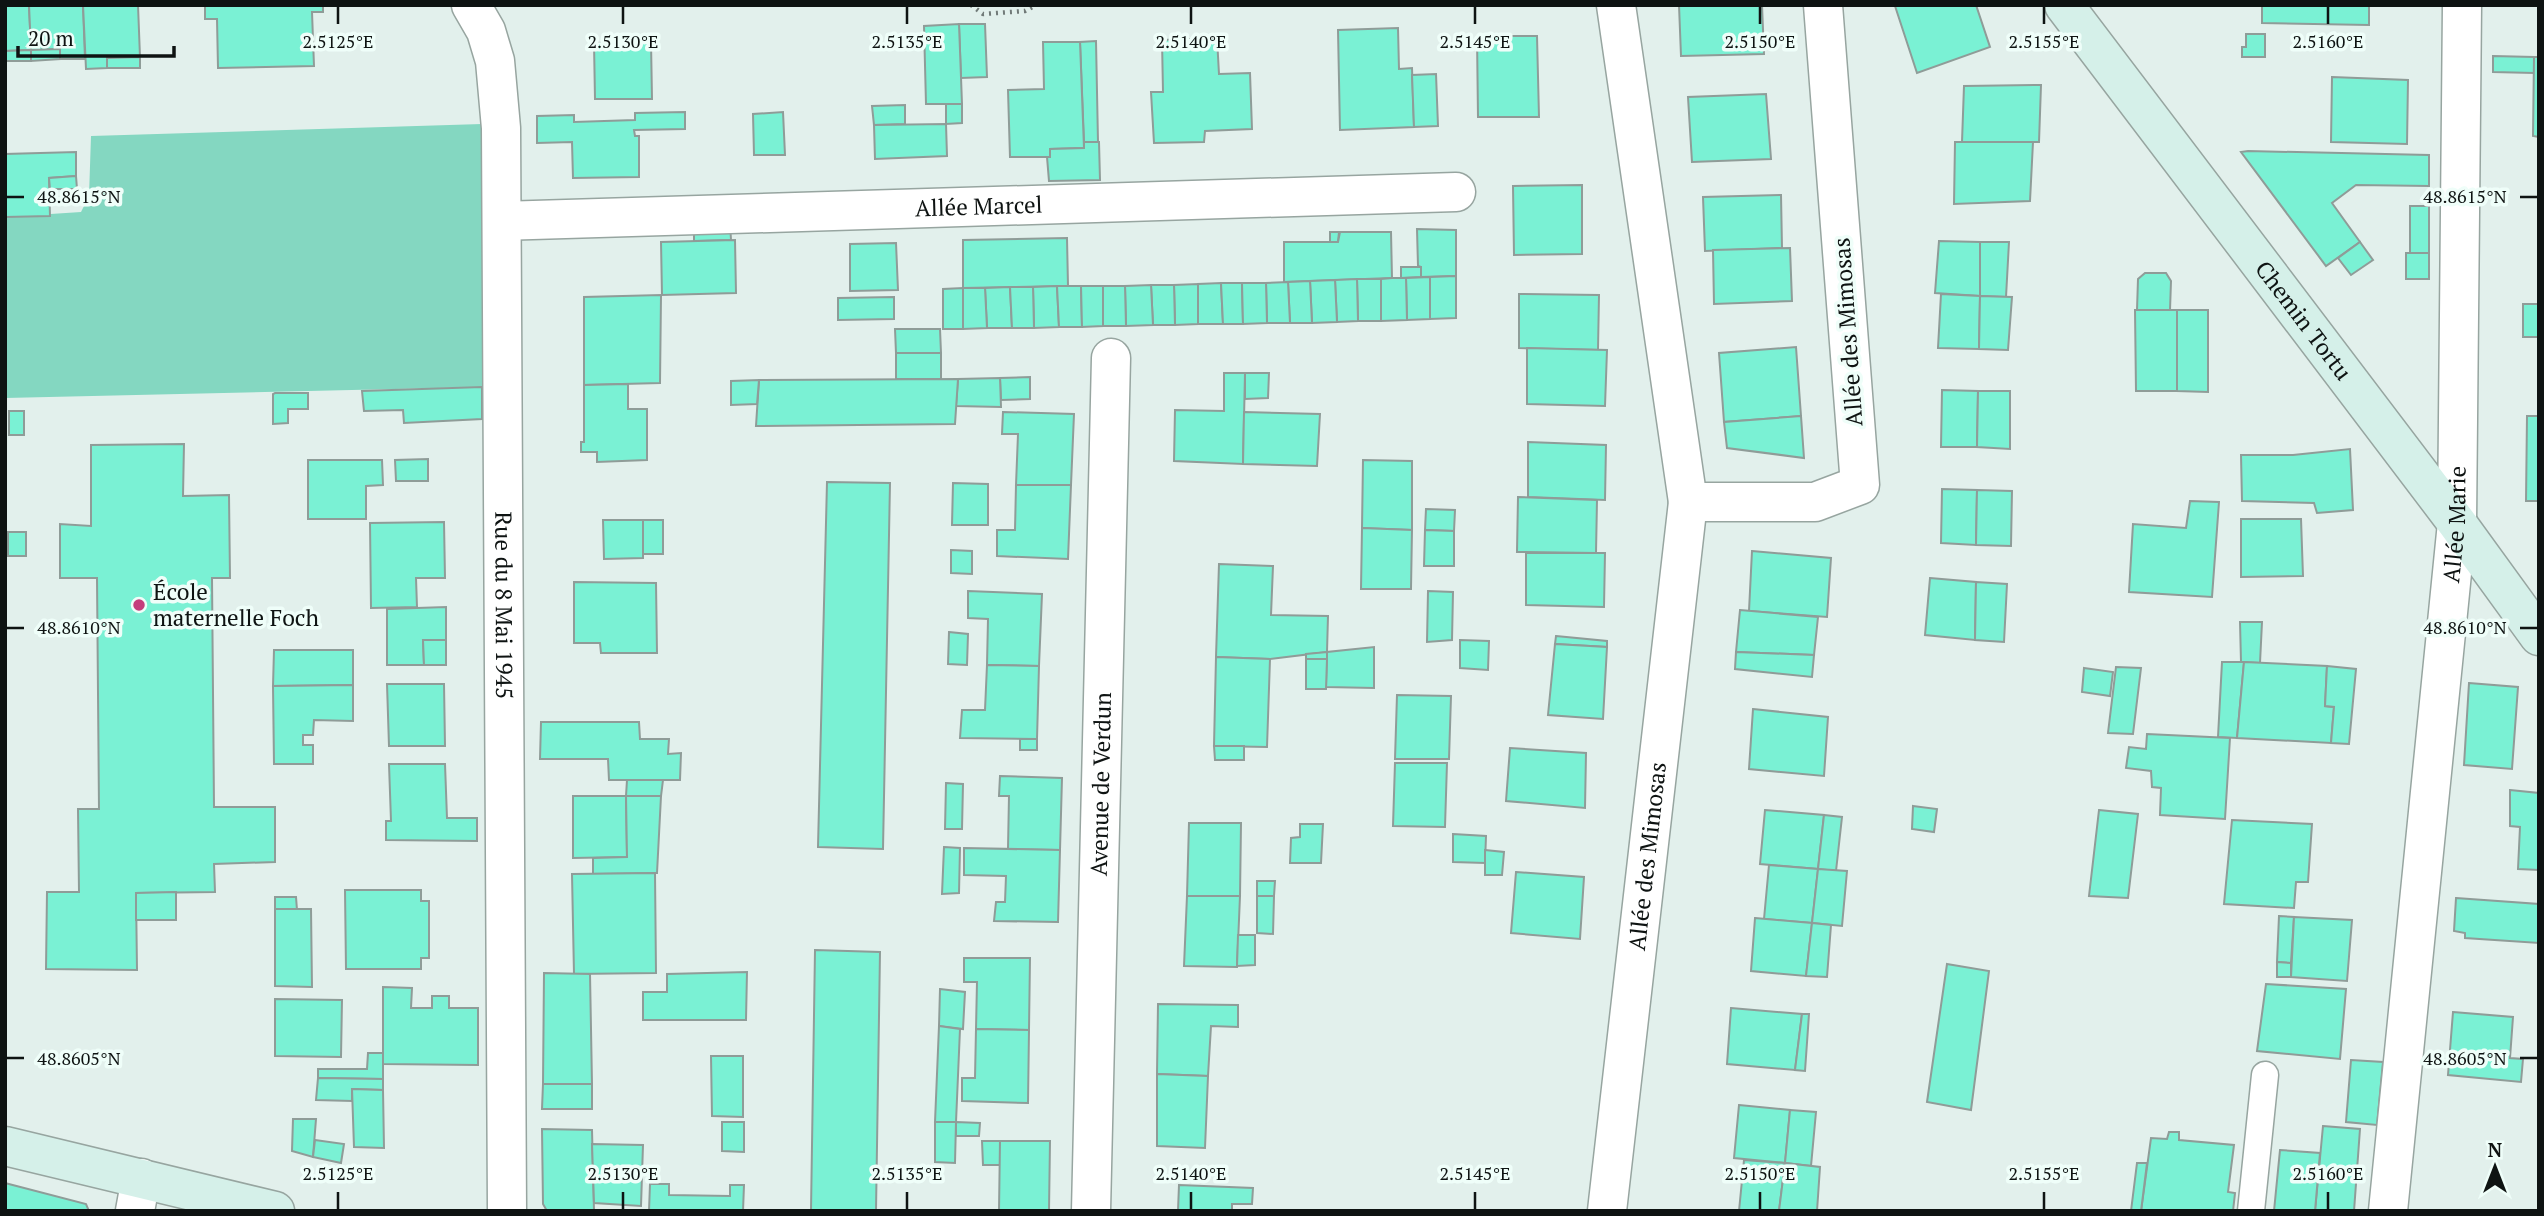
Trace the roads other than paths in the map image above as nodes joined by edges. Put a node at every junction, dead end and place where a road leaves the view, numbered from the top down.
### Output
1 (471, 5) edge
2 (1616, 5) edge
3 (1823, 5) edge
4 (2064, 5) edge
5 (2462, 5) edge
6 (1456, 192) dead end
7 (503, 221) junction
8 (1111, 358) dead end
9 (1688, 502) junction
10 (2457, 523) junction
11 (2539, 636) edge
12 (2265, 1075) dead end
13 (5, 1146) edge
14 (138, 1194) edge
15 (275, 1211) edge
16 (507, 1211) edge
17 (1091, 1211) edge
18 (1607, 1211) edge
19 (2251, 1211) edge
20 (2388, 1211) edge

1 - 7 street, Rue du 8 Mai 1945
2 - 9 street, Allée des Mimosas
3 - 9 street, Allée des Mimosas
4 - 10 street, Chemin Tortu
5 - 10 street, Allée Marie
6 - 7 street, Allée Marcel
7 - 16 street, Rue du 8 Mai 1945
8 - 17 street, Avenue de Verdun
9 - 18 street, Allée des Mimosas
10 - 11 street, Chemin Tortu
10 - 20 street, Allée Marie
12 - 19 lane
13 - 14 street
14 - 15 street

